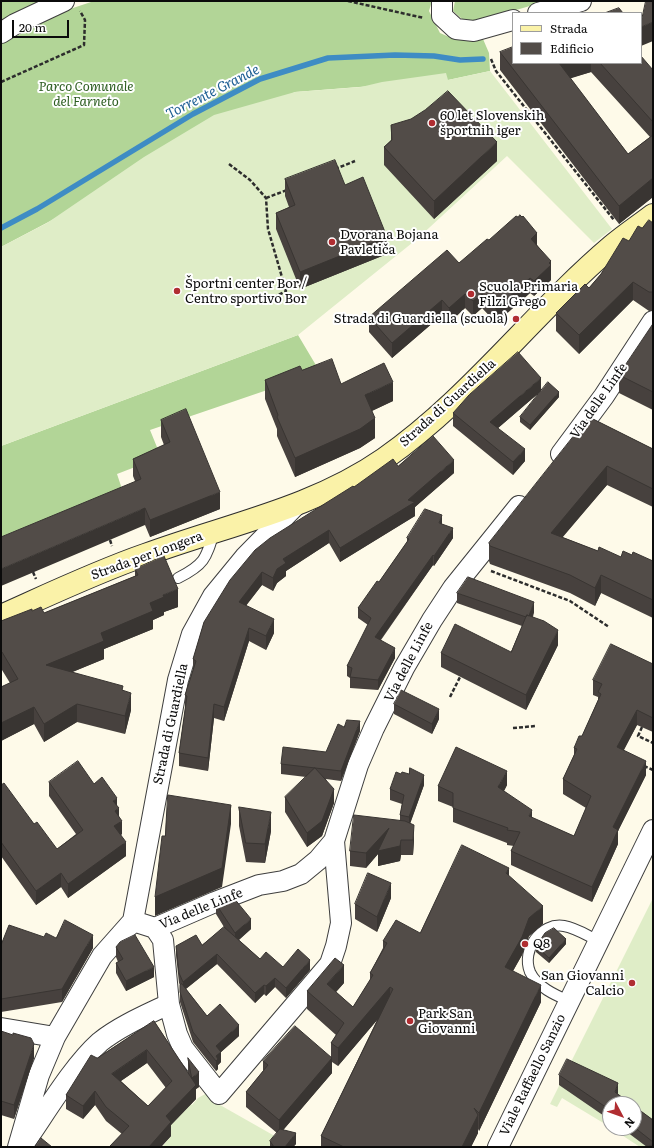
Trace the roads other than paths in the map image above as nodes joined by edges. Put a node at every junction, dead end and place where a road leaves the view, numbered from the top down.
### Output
1 (581, 1) edge
2 (72, 4) edge
3 (442, 9) edge
4 (542, 12) edge
5 (512, 20) edge
6 (1, 33) edge
7 (653, 215) edge
8 (653, 321) edge
9 (547, 471) edge
10 (532, 490) edge
11 (296, 505) junction
12 (214, 532) junction
13 (178, 578) dead end
14 (1, 616) edge
15 (653, 830) edge
16 (334, 841) junction
17 (134, 921) junction
18 (155, 928) junction
19 (599, 941) junction
20 (569, 1001) junction
21 (169, 1004) junction
22 (1, 1028) edge
23 (55, 1037) junction
24 (18, 1147) edge
25 (22, 1147) edge
26 (498, 1147) edge

1 - 4 street
2 - 6 street
3 - 5 street
7 - 11 street, Strada di Guardiella
8 - 9 street, Via delle Linfe
10 - 16 street, Via delle Linfe
11 - 12 street, Strada per Longera
11 - 17 street, Strada di Guardiella
12 - 13 lane
12 - 14 street, Strada per Longera
15 - 19 street, Viale Raffaello Sanzio
16 - 18 street, Via delle Linfe
16 - 21 street
17 - 18 street, Via delle Linfe
17 - 23 street
18 - 21 street
19 - 20 street, Viale Raffaello Sanzio
19 - 20 lane
20 - 26 street, Viale Raffaello Sanzio
21 - 25 street
22 - 23 street
23 - 24 street

